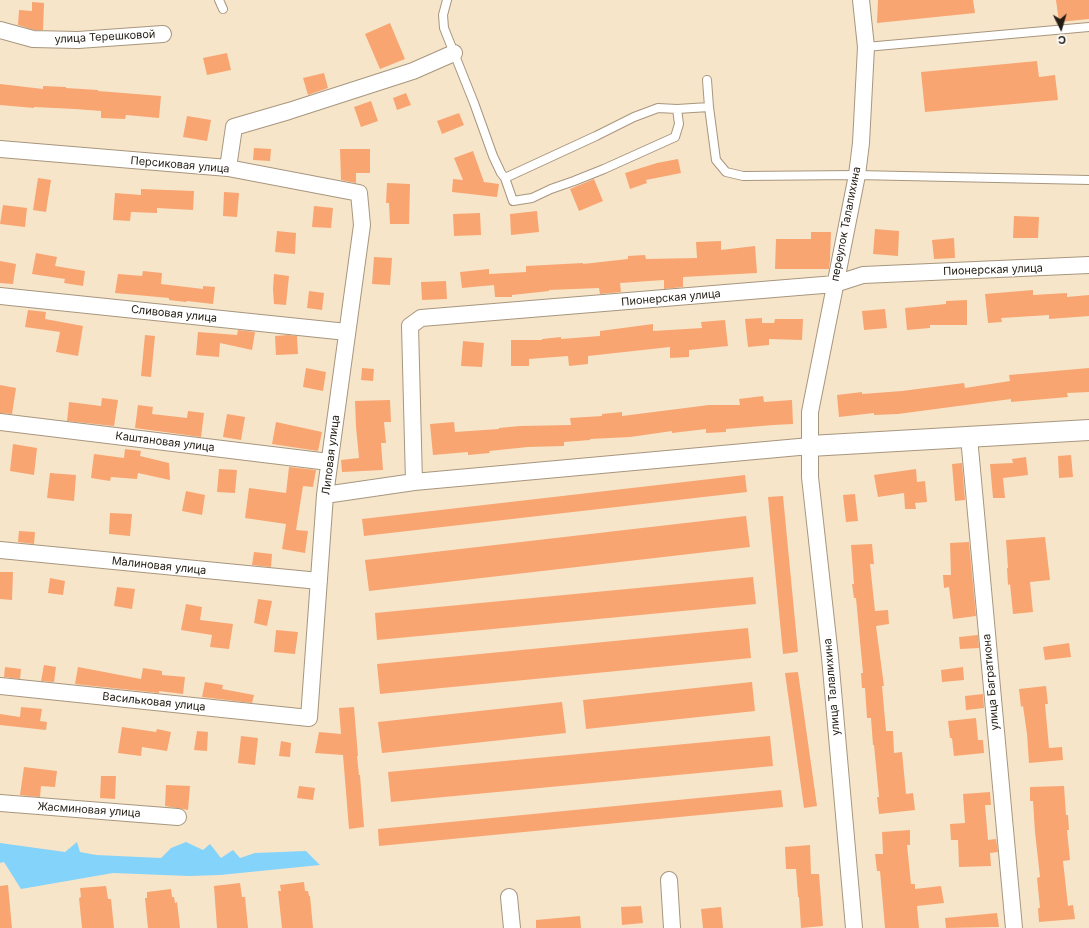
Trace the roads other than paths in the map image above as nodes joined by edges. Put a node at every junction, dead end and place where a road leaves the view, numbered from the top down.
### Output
1 (219, 0) edge
2 (447, 0) edge
3 (861, 0) edge
4 (223, 9) dead end
5 (1089, 27) edge
6 (0, 30) edge
7 (163, 34) dead end
8 (866, 47) junction
9 (454, 53) junction
10 (707, 80) dead end
11 (709, 107) junction
12 (677, 109) junction
13 (0, 149) edge
14 (228, 168) junction
15 (857, 175) junction
16 (505, 178) junction
17 (1089, 180) edge
18 (359, 193) joint
19 (1089, 266) edge
20 (835, 284) junction
21 (0, 296) edge
22 (347, 332) junction
23 (0, 422) edge
24 (1089, 430) edge
25 (969, 437) junction
26 (810, 446) junction
27 (329, 462) junction
28 (414, 482) junction
29 (325, 495) junction
30 (0, 550) edge
31 (319, 581) junction
32 (0, 686) edge
33 (309, 718) joint
34 (0, 803) edge
35 (178, 817) dead end
36 (669, 880) dead end
37 (509, 897) dead end
38 (512, 928) edge
39 (672, 928) edge
40 (854, 928) edge
41 (1014, 928) edge

1 - 4 lane
2 - 9 lane
3 - 8 street, переулок Талалихина
5 - 8 lane
6 - 7 street, улица Терешковой
8 - 15 street, переулок Талалихина
9 - 14 street
9 - 16 lane
10 - 11 lane
11 - 12 lane
11 - 15 lane
12 - 16 lane
12 - 16 lane
13 - 14 street, Персиковая улица
14 - 18 street, Персиковая улица
15 - 17 lane
15 - 20 street, переулок Талалихина
18 - 22 street, Липовая улица
19 - 20 street, Пионерская улица
20 - 26 street, переулок Талалихина
20 - 28 street, Пионерская улица
21 - 22 street, Сливовая улица
22 - 27 street, Липовая улица
23 - 27 street, Каштановая улица
24 - 25 street
25 - 26 street
25 - 41 street, улица Багратиона
26 - 28 street
26 - 40 street, улица Талалихина
27 - 29 street, Липовая улица
28 - 29 street
29 - 31 street, Липовая улица
30 - 31 street, Малиновая улица
31 - 33 street, Липовая улица
32 - 33 street, Васильковая улица
34 - 35 street, Жасминовая улица
36 - 39 street
37 - 38 street

